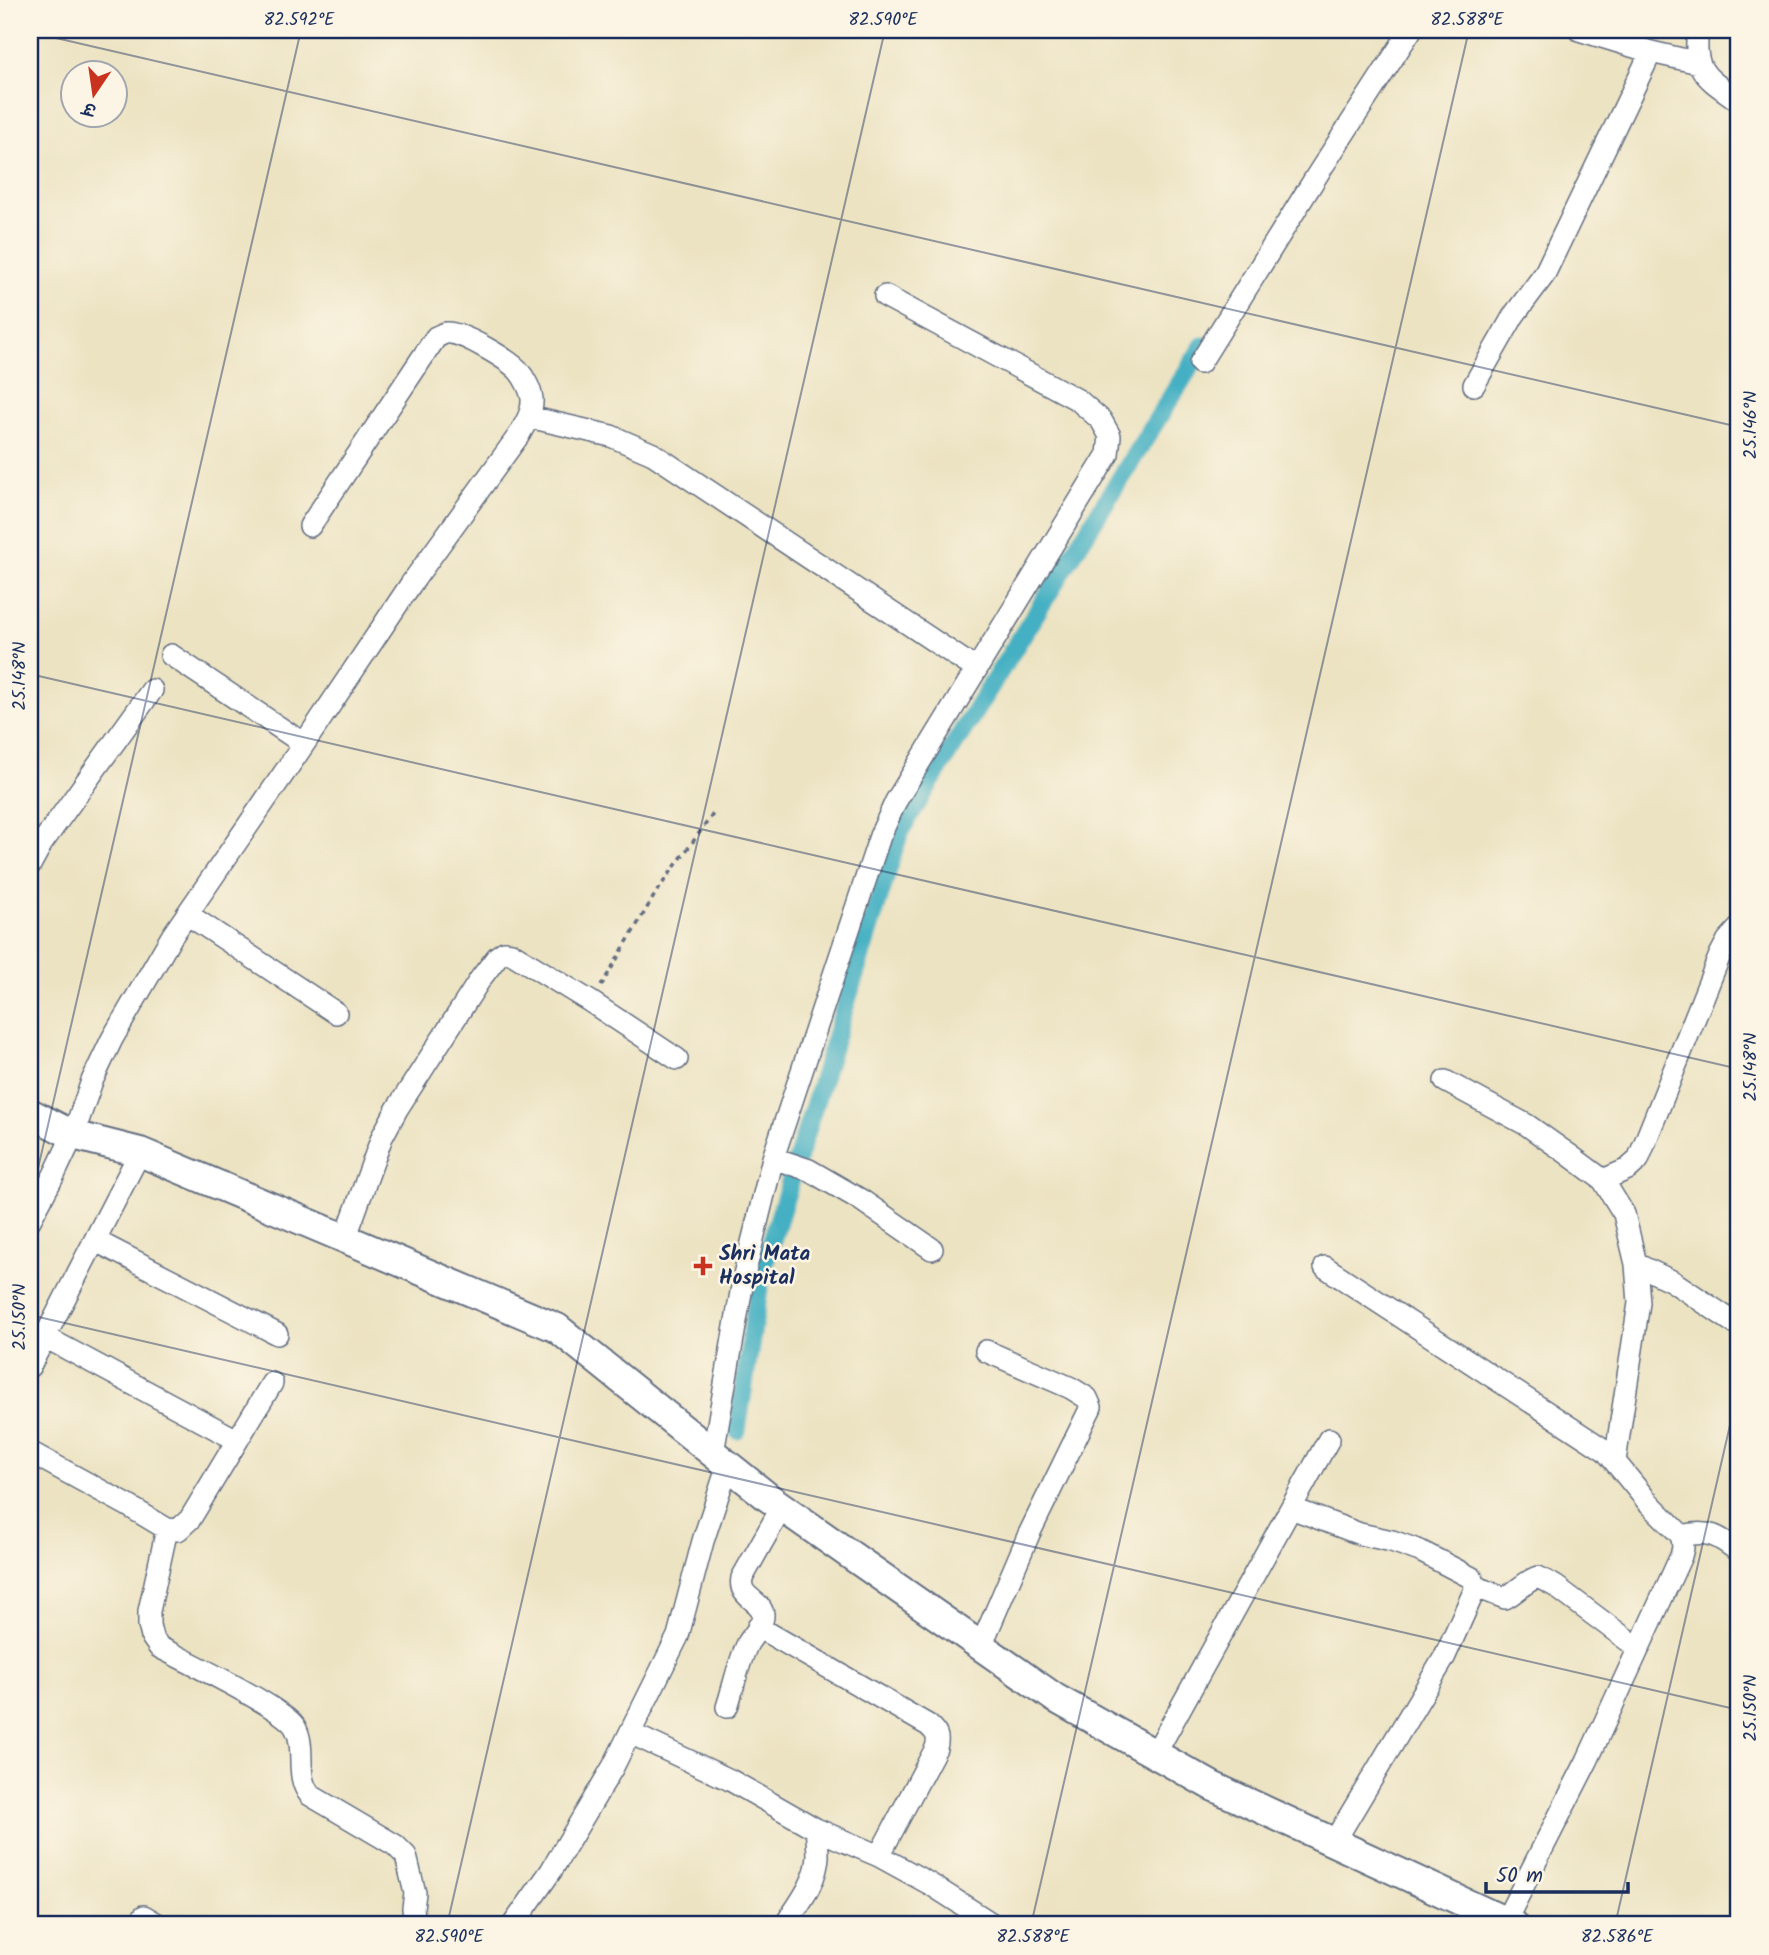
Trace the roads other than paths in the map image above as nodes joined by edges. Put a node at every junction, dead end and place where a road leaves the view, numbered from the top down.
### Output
1 (1412, 30) edge
2 (1579, 30) edge
3 (1698, 30) edge
4 (1651, 52) junction
5 (1699, 63) junction
6 (1739, 101) edge
7 (885, 296) dead end
8 (1200, 363) dead end
9 (1474, 385) dead end
10 (528, 417) junction
11 (310, 526) dead end
12 (171, 655) dead end
13 (976, 669) junction
14 (152, 690) dead end
15 (304, 744) junction
16 (30, 865) edge
17 (187, 914) junction
18 (1739, 929) edge
19 (336, 1013) dead end
20 (677, 1059) dead end
21 (1445, 1082) dead end
22 (30, 1114) edge
23 (73, 1135) junction
24 (140, 1152) junction
25 (784, 1161) junction
26 (1603, 1181) junction
27 (30, 1220) edge
28 (345, 1238) junction
29 (96, 1241) junction
30 (932, 1250) dead end
31 (1636, 1264) junction
32 (1325, 1267) dead end
33 (1739, 1326) edge
34 (277, 1334) dead end
35 (45, 1337) junction
36 (986, 1351) dead end
37 (30, 1366) edge
38 (272, 1383) dead end
39 (1329, 1439) dead end
40 (237, 1440) junction
41 (30, 1452) edge
42 (720, 1459) junction
43 (1615, 1461) junction
44 (782, 1507) junction
45 (1291, 1508) junction
46 (167, 1529) junction
47 (1682, 1536) junction
48 (1739, 1552) edge
49 (1476, 1587) junction
50 (758, 1627) junction
51 (981, 1646) junction
52 (1638, 1648) junction
53 (727, 1707) dead end
54 (630, 1733) junction
55 (1155, 1754) junction
56 (816, 1829) junction
57 (1334, 1842) junction
58 (879, 1856) junction
59 (1509, 1923) edge
60 (994, 1924) edge
61 (415, 1925) edge
62 (513, 1925) edge
63 (785, 1925) edge

1 - 8 street
2 - 4 street
3 - 5 street
4 - 5 street
4 - 9 street
5 - 6 street
7 - 13 street
10 - 11 street
10 - 13 street
10 - 15 street
12 - 15 street
13 - 25 street
14 - 16 street
15 - 17 street
17 - 19 street
17 - 23 street
18 - 26 street
20 - 28 street
21 - 26 street
22 - 23 street
23 - 24 street
23 - 27 street
24 - 28 street
24 - 29 street
25 - 30 street
25 - 42 street
26 - 31 street
28 - 42 street
29 - 34 street
29 - 35 street
31 - 33 street
31 - 43 street
32 - 43 street
35 - 37 street
35 - 40 street
36 - 51 street
38 - 40 street
39 - 45 street
40 - 46 street
41 - 46 street
42 - 44 street
42 - 54 street
43 - 47 street
44 - 50 street
44 - 51 street
45 - 49 street
45 - 55 street
46 - 61 street
47 - 48 street
47 - 52 street
49 - 52 street
49 - 57 street
50 - 53 street
50 - 58 street
51 - 55 street
52 - 59 street
54 - 56 street
54 - 62 street
55 - 57 street
56 - 58 street
56 - 63 street
57 - 59 street
58 - 60 street

